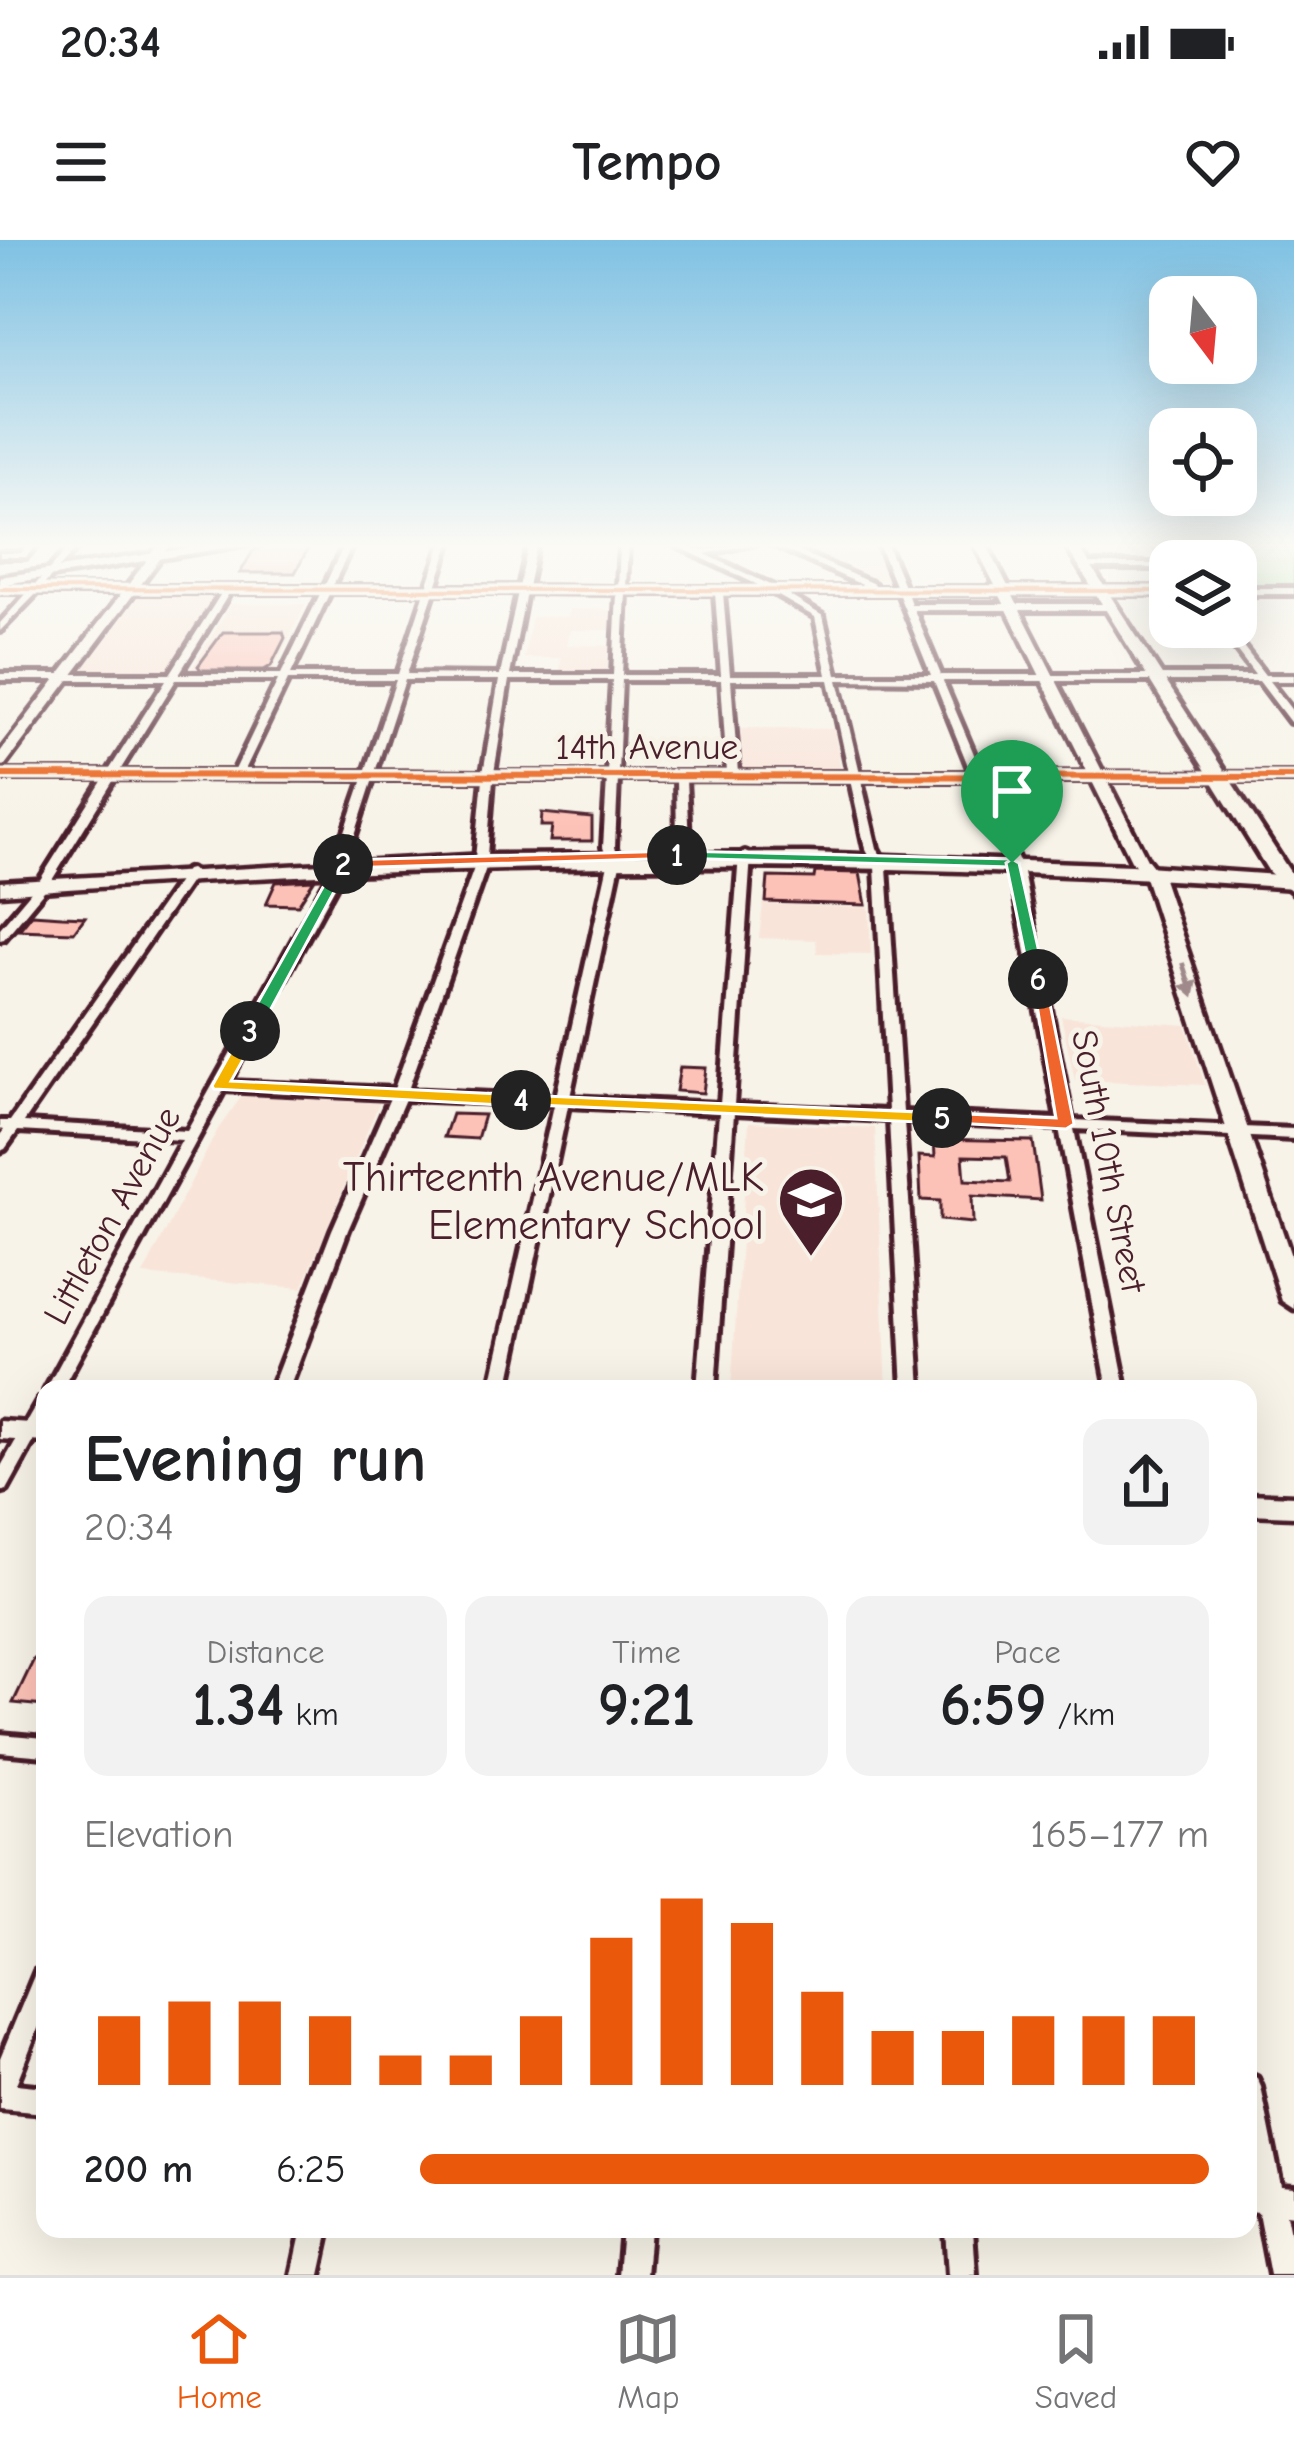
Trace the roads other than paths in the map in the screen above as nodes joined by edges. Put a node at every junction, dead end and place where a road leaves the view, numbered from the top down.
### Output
1 (93, 638) edge
2 (199, 638) edge
3 (305, 638) edge
4 (415, 638) edge
5 (514, 638) edge
6 (619, 638) edge
7 (723, 638) edge
8 (822, 638) edge
9 (921, 638) edge
10 (1029, 638) edge
11 (1130, 638) edge
12 (1238, 648) edge
13 (0, 676) edge
14 (63, 677) junction
15 (176, 677) junction
16 (286, 677) junction
17 (402, 677) junction
18 (507, 677) junction
19 (617, 677) junction
20 (726, 678) junction
21 (832, 678) junction
22 (937, 678) junction
23 (1050, 678) junction
24 (1155, 678) junction
25 (1261, 678) junction
26 (1294, 678) edge
27 (1294, 720) edge
28 (0, 762) edge
29 (0, 776) edge
30 (113, 776) junction
31 (237, 776) junction
32 (369, 776) junction
33 (489, 776) junction
34 (613, 776) junction
35 (681, 776) junction
36 (734, 776) junction
37 (854, 776) junction
38 (977, 777) junction
39 (1098, 777) junction
40 (1217, 777) junction
41 (1294, 777) edge
42 (683, 843) dead end
43 (611, 855) junction
44 (745, 855) junction
45 (877, 858) junction
46 (480, 859) junction
47 (1012, 863) junction
48 (341, 864) junction
49 (1148, 870) junction
50 (190, 873) junction
51 (1292, 884) edge
52 (43, 885) junction
53 (0, 889) edge
54 (0, 936) edge
55 (220, 1086) junction
56 (399, 1095) junction
57 (563, 1102) junction
58 (729, 1109) junction
59 (897, 1116) junction
60 (1066, 1124) junction
61 (7, 1126) edge
62 (1238, 1132) junction
63 (1294, 1134) edge
64 (191, 1136) junction
65 (0, 1146) edge
66 (1294, 1301) edge
67 (58, 1380) edge
68 (283, 1380) edge
69 (501, 1380) edge
70 (707, 1380) edge
71 (912, 1380) edge
72 (1115, 1380) edge
73 (0, 1430) edge
74 (36, 1433) edge
75 (36, 1436) edge
76 (0, 1485) edge
77 (1257, 1504) edge
78 (1294, 1506) edge
79 (0, 1743) edge
80 (36, 1747) edge
81 (36, 2002) edge
82 (0, 2093) edge
83 (36, 2099) edge
84 (1257, 2133) edge
85 (1270, 2199) edge
86 (314, 2238) edge
87 (635, 2238) edge
88 (960, 2238) edge
89 (306, 2275) edge
90 (632, 2275) edge
91 (962, 2275) edge
92 (1284, 2275) edge

1 - 14 street
2 - 15 street
3 - 16 street
4 - 17 street, Littleton Avenue
5 - 18 street
6 - 19 street
7 - 20 street
8 - 21 street
9 - 22 street, South 10th Street
10 - 23 street
11 - 24 street
12 - 25 street
13 - 14 street
14 - 15 street
14 - 28 street
15 - 16 street
15 - 30 street
16 - 17 street
16 - 31 street
17 - 18 street
17 - 32 street, Littleton Avenue
18 - 19 street
18 - 33 street
19 - 20 street
19 - 34 street
20 - 21 street
20 - 36 street
21 - 22 street
21 - 37 street
22 - 23 street
22 - 38 street, South 10th Street
23 - 24 street
23 - 39 street
24 - 25 street
24 - 40 street
25 - 26 street
25 - 27 street
29 - 30 street, 14th Avenue
30 - 31 street, 14th Avenue
30 - 52 street
31 - 32 street, 14th Avenue
32 - 33 street, 14th Avenue
32 - 48 street, Littleton Avenue
33 - 34 street, 14th Avenue
33 - 46 street
34 - 35 street, 14th Avenue
34 - 43 street
35 - 36 street, 14th Avenue
35 - 42 street
36 - 37 street, 14th Avenue
37 - 38 street, 14th Avenue
37 - 45 street
38 - 39 street, 14th Avenue
38 - 47 street, South 10th Street
39 - 40 street, 14th Avenue
39 - 49 street
40 - 41 street, 14th Avenue
40 - 51 street
43 - 44 main road
43 - 46 main road
43 - 57 street
44 - 45 main road
44 - 58 street
45 - 47 main road
45 - 59 street
46 - 48 main road
46 - 56 street
47 - 49 main road
47 - 60 street, South 10th Street
48 - 50 main road
48 - 55 street, Littleton Avenue
49 - 51 main road
49 -> 62 street
50 - 52 main road
50 - 61 street
52 - 53 main road
52 - 54 street
55 - 56 street
55 - 64 street, Littleton Avenue
56 - 57 street
56 - 68 street
57 - 58 street
57 - 69 street
58 - 59 street
58 - 70 street
59 - 60 street
59 - 71 street
60 - 62 street
60 - 72 street, South 10th Street
61 - 64 street
61 - 65 street
62 - 63 street
62 - 66 street
64 - 67 street, Littleton Avenue
73 - 74 street
75 - 76 street
77 - 78 street
79 - 80 street
81 - 82 street
82 - 83 street
84 - 85 street
85 - 92 street
86 - 89 street
87 - 90 street
88 - 91 street

